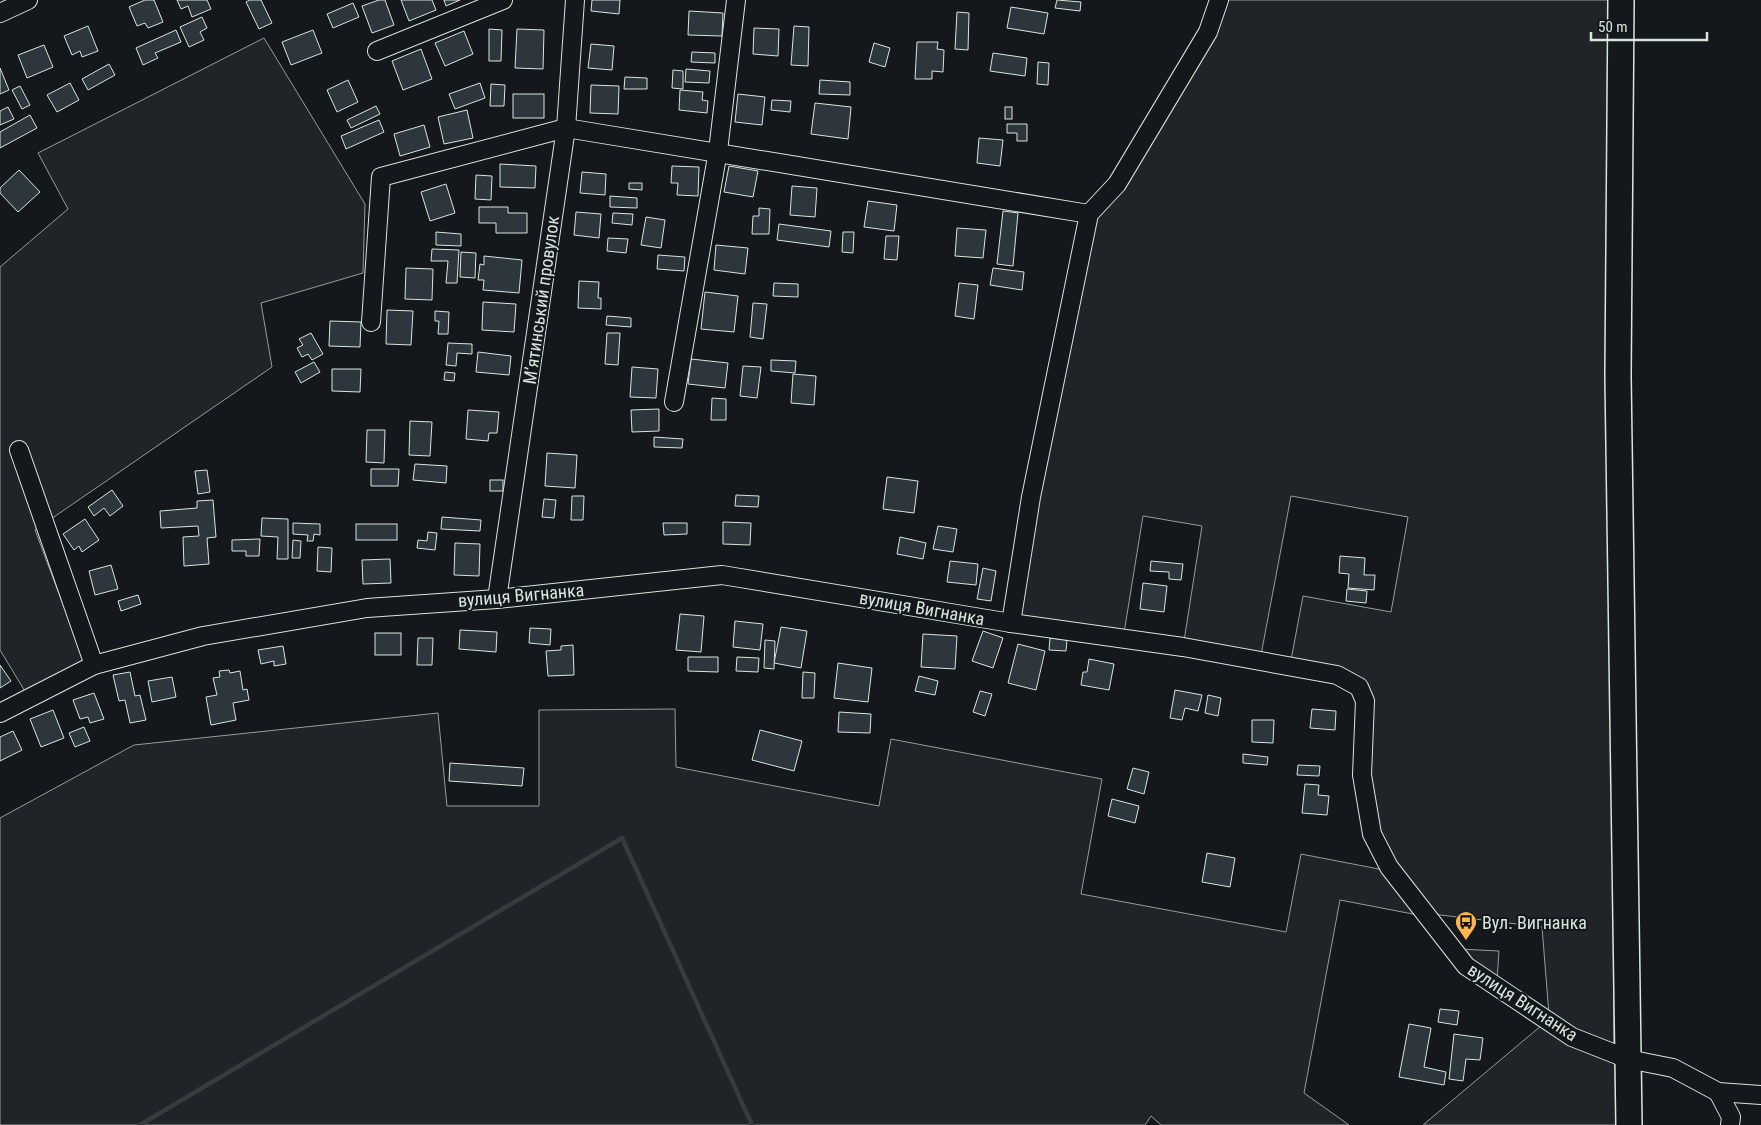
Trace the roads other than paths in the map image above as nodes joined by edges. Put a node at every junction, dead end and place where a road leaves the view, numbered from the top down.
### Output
1 (28, 0) edge
2 (503, 0) edge
3 (575, 0) edge
4 (736, 0) edge
5 (1219, 0) edge
6 (1621, 0) edge
7 (0, 13) edge
8 (377, 51) dead end
9 (566, 128) junction
10 (718, 152) junction
11 (1089, 214) junction
12 (371, 322) dead end
13 (674, 402) dead end
14 (19, 450) dead end
15 (497, 599) junction
16 (1011, 623) junction
17 (94, 664) junction
18 (0, 713) edge
19 (1628, 1059) junction
20 (1718, 1092) junction
21 (1761, 1095) edge
22 (1629, 1125) edge
23 (1730, 1125) edge

1 - 7 street
2 - 8 street
3 - 9 street, Мʼятинський провулок
4 - 10 street
5 - 11 street
6 - 19 highway
9 - 10 street
9 - 12 street
9 - 15 street, Мʼятинський провулок
10 - 11 street
10 - 13 street
11 - 16 street
14 - 17 street
15 - 16 street, вулиця Вигнанка
15 - 17 street, вулиця Вигнанка
16 - 19 street, вулиця Вигнанка
17 - 18 street, вулиця Вигнанка
19 - 20 street, вулиця Вигнанка
19 - 22 highway
20 - 21 street
20 - 23 street

